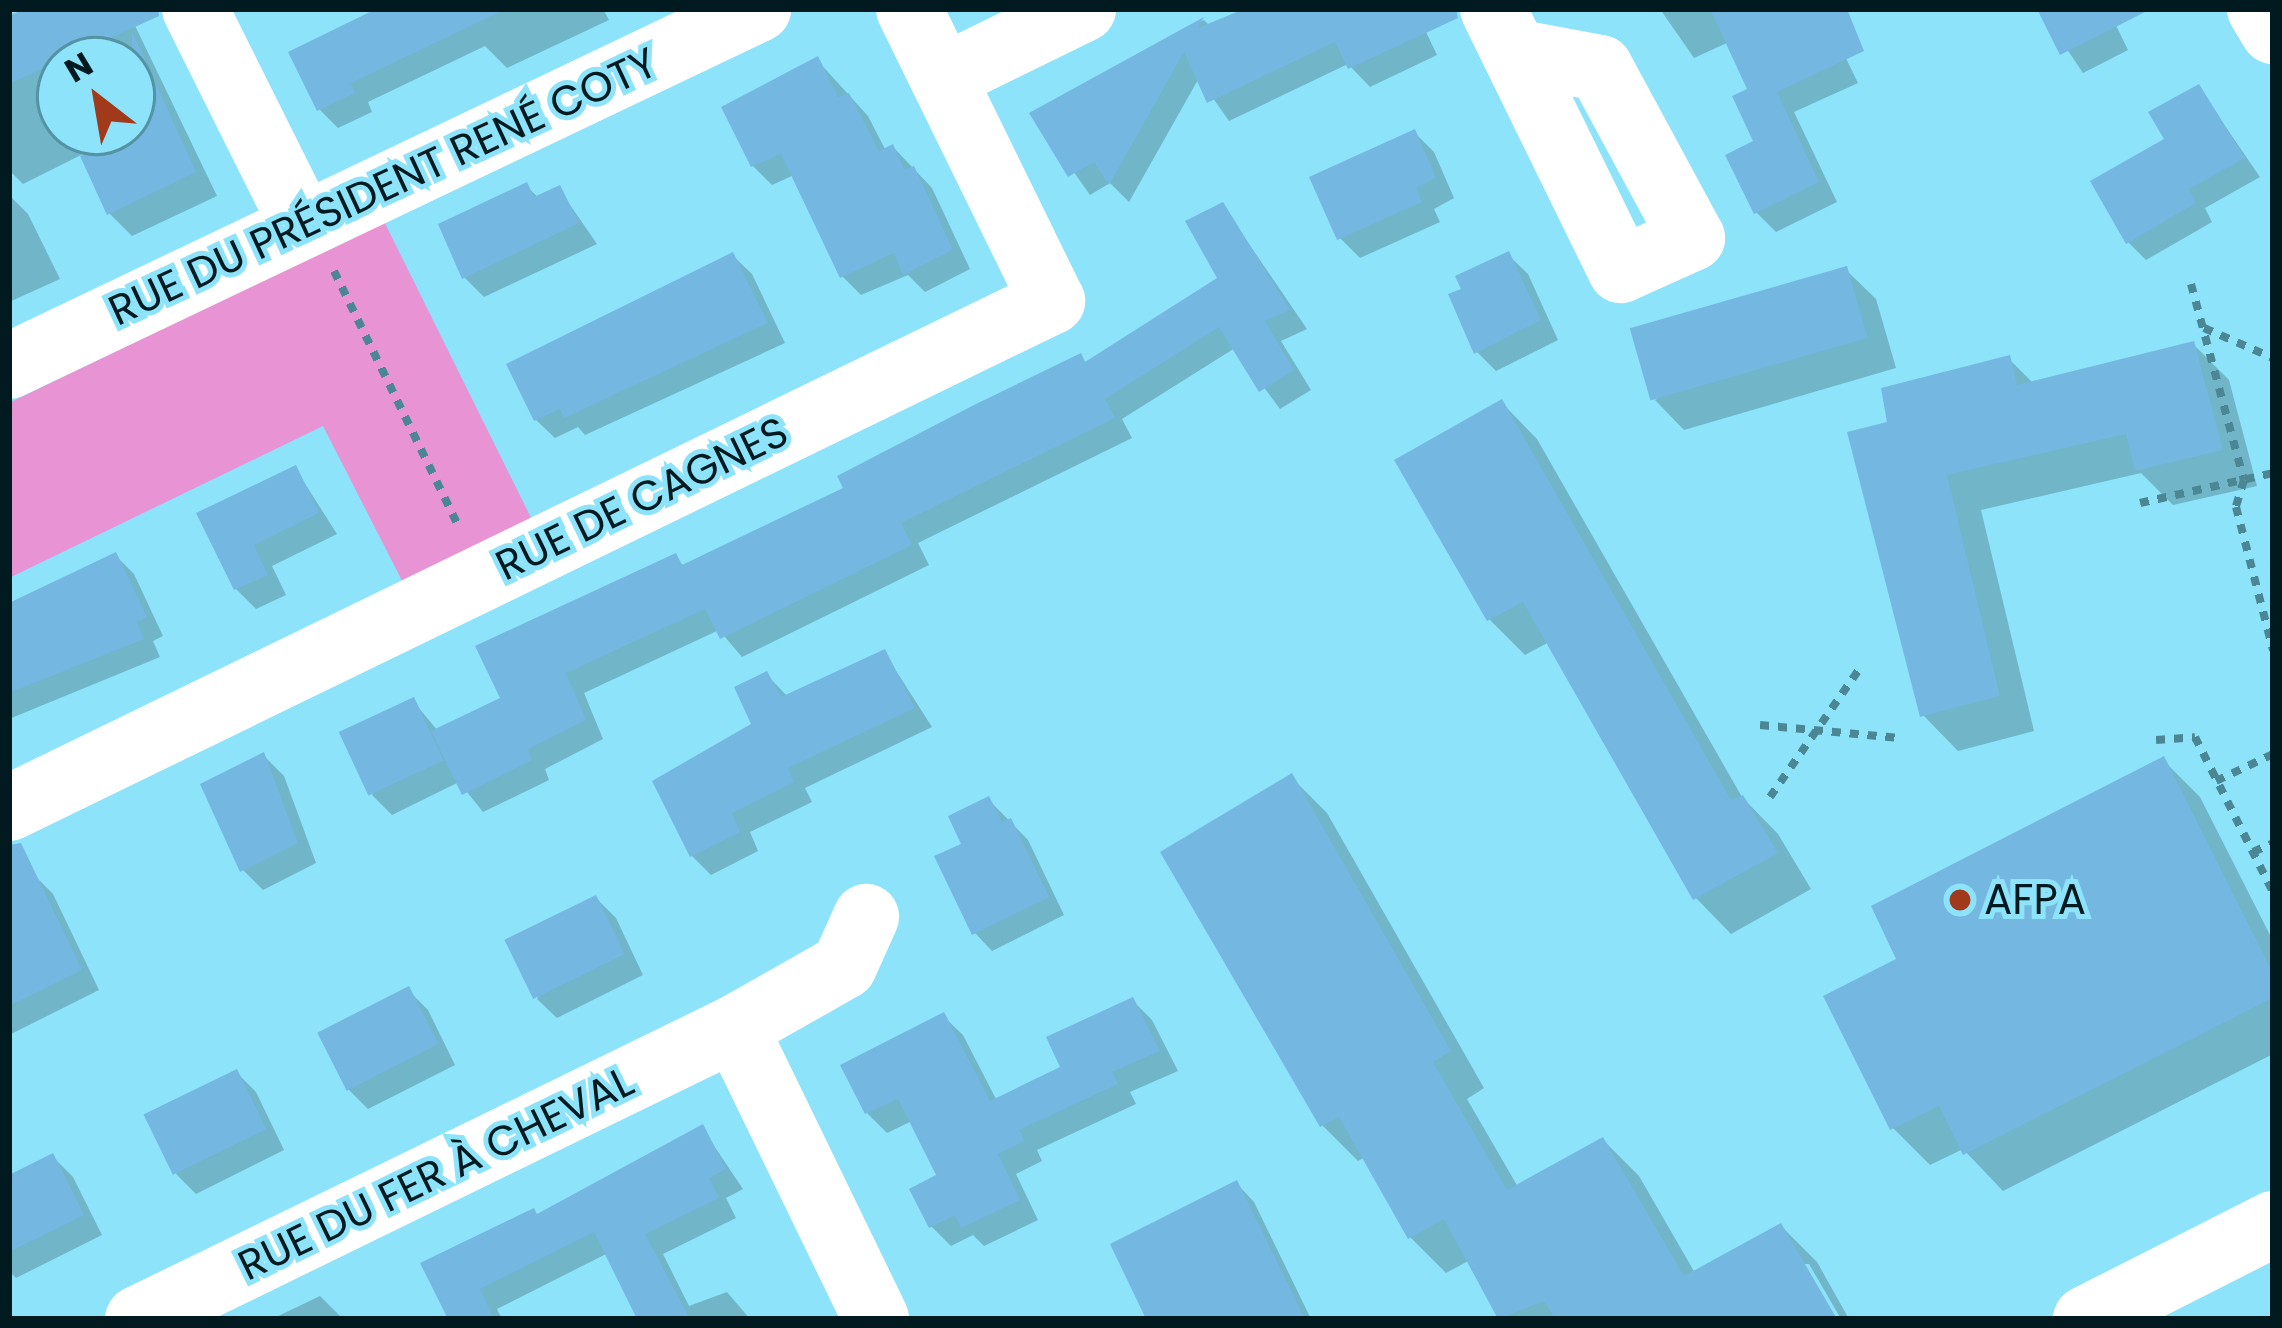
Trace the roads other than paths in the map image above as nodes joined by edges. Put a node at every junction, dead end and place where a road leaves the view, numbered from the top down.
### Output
1 (195, 9) edge
2 (758, 9) edge
3 (909, 9) edge
4 (1083, 9) edge
5 (2260, 9) edge
6 (2273, 31) edge
7 (944, 77) junction
8 (316, 217) junction
9 (9, 366) edge
10 (9, 808) edge
11 (866, 917) dead end
12 (735, 1028) junction
13 (2273, 1224) edge
14 (138, 1319) edge
15 (876, 1319) edge
16 (2086, 1319) edge

1 - 8 street
2 - 8 street, RUE DU PRÉSIDENT RENÉ COTY
3 - 7 street
4 - 7 street
5 - 6 street
7 - 10 street, RUE DE CAGNES
8 - 9 street, RUE DU PRÉSIDENT RENÉ COTY
11 - 12 street, RUE DU FER À CHEVAL
12 - 14 street, RUE DU FER À CHEVAL
12 - 15 street
13 - 16 street

